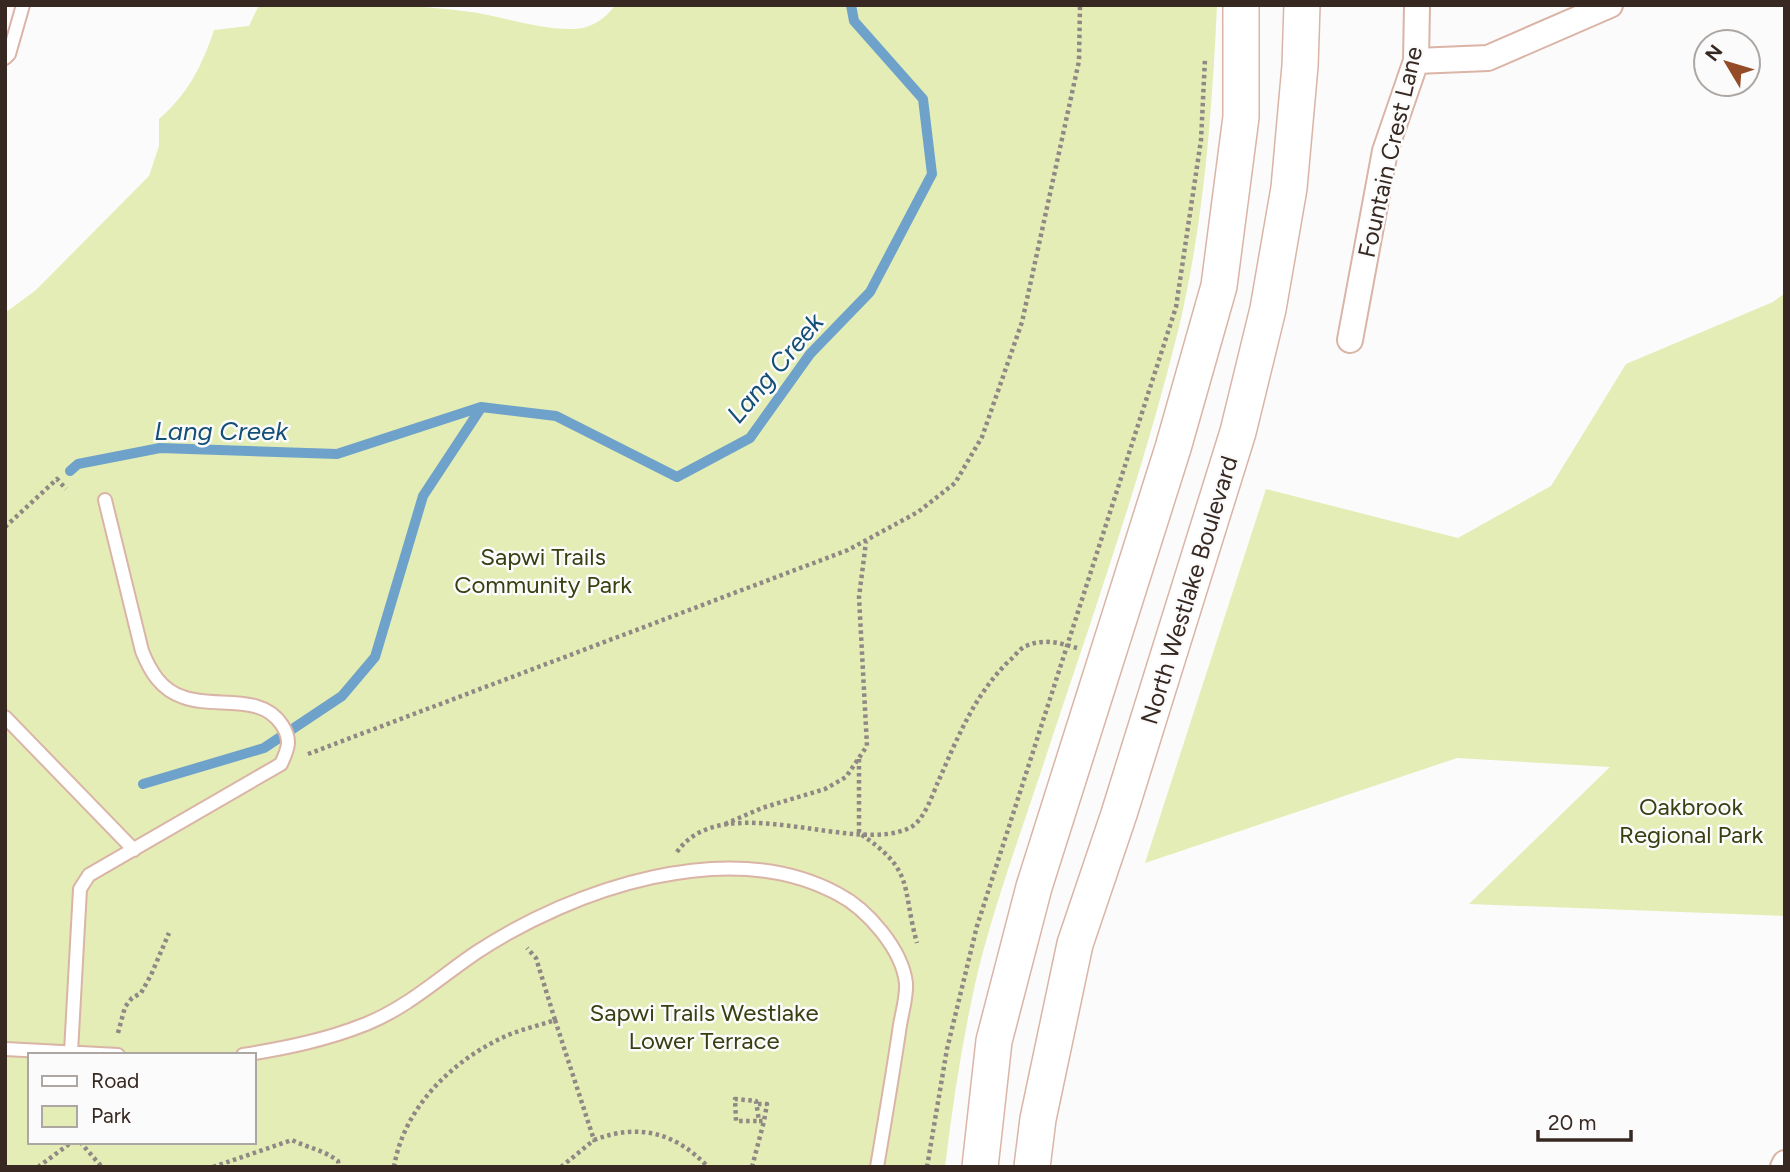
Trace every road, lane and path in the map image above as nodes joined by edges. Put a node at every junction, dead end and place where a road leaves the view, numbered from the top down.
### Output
1 (23, 5) edge
2 (1080, 5) edge
3 (1241, 5) edge
4 (1301, 5) edge
5 (1417, 5) edge
6 (1610, 5) edge
7 (1206, 46) dead end
8 (5, 58) edge
9 (1416, 61) junction
10 (1350, 340) dead end
11 (66, 489) dead end
12 (106, 499) dead end
13 (5, 527) edge
14 (866, 541) junction
15 (1067, 645) junction
16 (1105, 657) junction
17 (5, 717) edge
18 (859, 758) junction
19 (281, 764) junction
20 (719, 827) junction
21 (859, 833) junction
22 (134, 850) junction
23 (661, 874) junction
24 (512, 932) junction
25 (169, 933) dead end
26 (918, 947) dead end
27 (555, 1020) junction
28 (5, 1049) edge
29 (71, 1052) junction
30 (86, 1053) edge
31 (115, 1053) edge
32 (255, 1053) edge
33 (758, 1104) junction
34 (761, 1121) junction
35 (594, 1140) junction
36 (69, 1144) edge
37 (82, 1144) edge
38 (38, 1167) edge
39 (102, 1167) edge
40 (213, 1167) edge
41 (339, 1167) edge
42 (394, 1167) edge
43 (561, 1167) edge
44 (708, 1167) edge
45 (752, 1167) edge
46 (877, 1167) edge
47 (927, 1167) edge
48 (980, 1167) edge
49 (1032, 1167) edge

1 - 8 lane
2 - 14 path
3 - 16 main road
4 - 49 main road, North Westlake Boulevard
5 - 9 street, Fountain Crest Lane
6 - 9 street
7 - 15 path
9 - 10 street, Fountain Crest Lane
11 - 13 path
12 - 19 lane
14 - 18 path
14 - 19 path
15 - 16 path
15 - 21 path
15 - 47 path
16 - 48 main road
17 - 22 lane
18 - 20 path
18 - 21 path
19 - 22 lane
20 - 21 path
20 - 23 path
21 - 26 path
22 - 29 lane
23 - 24 lane
23 - 46 lane
24 - 27 path
24 - 32 lane
25 - 31 path
27 - 35 path
27 - 42 path
28 - 29 lane
29 - 30 lane
33 - 34 path
33 - 34 path
33 - 34 path
34 - 45 path
35 - 43 path
35 - 44 path
36 - 38 path
37 - 39 path
40 - 41 path

